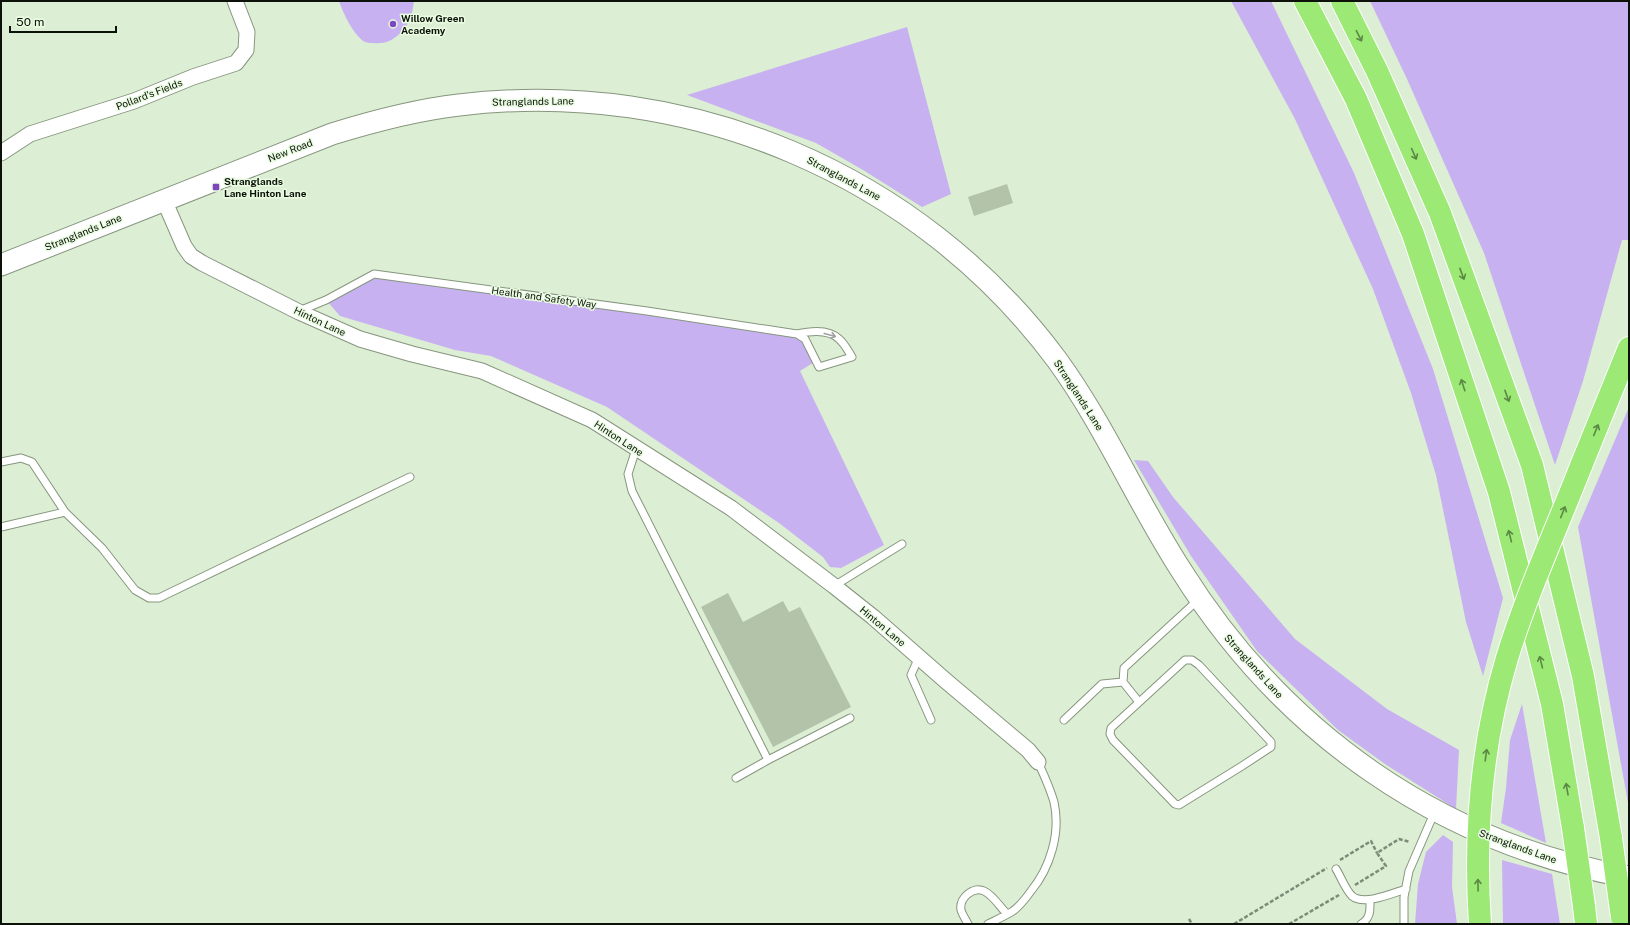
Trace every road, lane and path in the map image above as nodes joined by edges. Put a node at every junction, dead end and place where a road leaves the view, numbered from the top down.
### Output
1 (235, 1) edge
2 (1305, 1) edge
3 (1342, 1) edge
4 (419, 111) joint
5 (1, 153) edge
6 (164, 200) junction
7 (1, 265) edge
8 (299, 312) junction
9 (797, 334) junction
10 (1629, 348) edge
11 (636, 450) junction
12 (1, 462) edge
13 (410, 477) dead end
14 (65, 512) junction
15 (1, 527) edge
16 (902, 544) dead end
17 (834, 586) junction
18 (1199, 598) junction
19 (919, 657) junction
20 (1123, 682) junction
21 (1139, 702) junction
22 (850, 718) dead end
23 (931, 720) dead end
24 (1064, 720) dead end
25 (768, 760) junction
26 (1038, 762) joint
27 (736, 778) dead end
28 (1435, 811) junction
29 (1420, 845) junction
30 (1378, 853) junction
31 (1334, 866) junction
32 (1629, 877) edge
33 (1406, 889) junction
34 (1348, 890) junction
35 (1370, 900) junction
36 (1007, 914) junction
37 (1585, 915) edge
38 (1189, 919) dead end
39 (1622, 920) edge
40 (968, 924) edge
41 (988, 924) edge
42 (1192, 924) edge
43 (1234, 924) edge
44 (1289, 924) edge
45 (1360, 924) edge
46 (1404, 924) edge
47 (1480, 924) edge

1 - 5 street, Pollard's Fields
37 -> 2 highway, bridge
3 -> 39 highway, bridge
4 - 6 main road, New Road
4 - 18 main road, Stranglands Lane
6 - 7 main road, Stranglands Lane
6 - 8 street, Hinton Lane
8 - 9 lane, Health and Safety Way
8 - 11 street, Hinton Lane
9 -> 9 lane, Health and Safety Way
47 -> 10 highway, bridge
11 - 17 street, Hinton Lane
11 - 25 lane
12 - 14 lane
13 - 14 lane
14 - 15 lane
16 - 17 lane
17 - 19 street, Hinton Lane
18 - 20 lane
18 - 28 main road, Stranglands Lane
19 - 23 lane
19 - 26 street, Hinton Lane
20 - 21 lane
20 - 24 lane
21 - 21 lane
22 - 25 lane
25 - 27 lane
26 - 36 lane
28 - 29 lane
28 - 32 main road, Stranglands Lane
29 - 30 path
29 - 33 lane
30 - 31 path
30 - 34 path
31 - 34 lane
31 - 43 path
33 - 35 lane
33 - 46 lane
34 - 35 lane
34 - 44 path
35 - 45 lane
36 - 40 lane
36 - 41 lane
38 - 42 path

